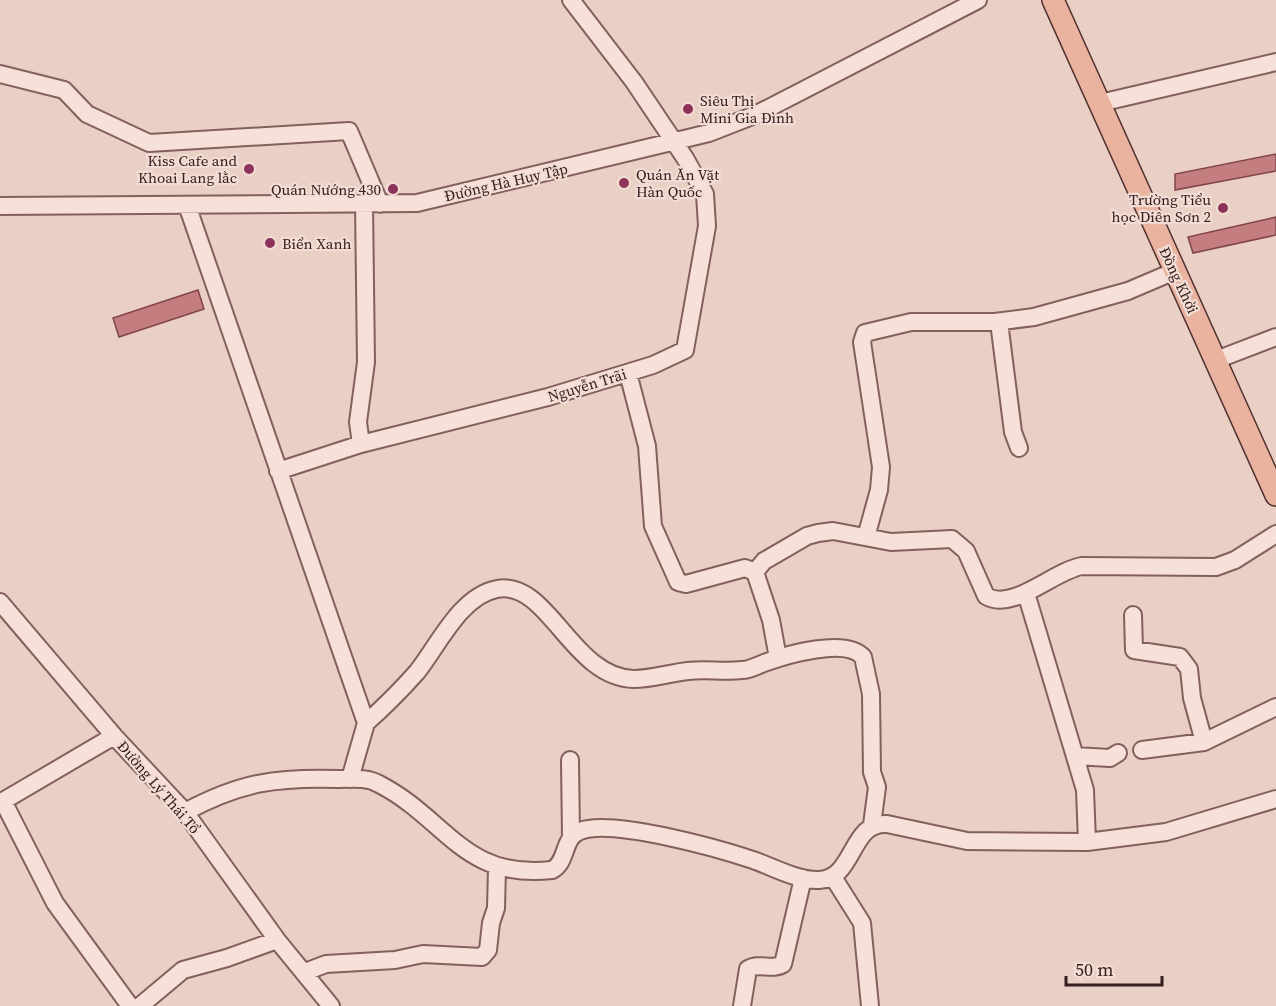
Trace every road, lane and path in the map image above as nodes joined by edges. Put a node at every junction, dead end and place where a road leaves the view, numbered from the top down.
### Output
1 (571, 0) edge
2 (978, 0) edge
3 (1053, 0) edge
4 (1276, 62) edge
5 (0, 74) edge
6 (1100, 103) junction
7 (674, 143) junction
8 (372, 204) junction
9 (187, 205) junction
10 (0, 206) edge
11 (1175, 271) junction
12 (999, 322) junction
13 (1276, 337) edge
14 (1216, 360) junction
15 (628, 373) junction
16 (361, 444) junction
17 (1019, 448) dead end
18 (278, 471) junction
19 (1276, 495) edge
20 (1276, 534) edge
21 (866, 537) junction
22 (755, 572) junction
23 (1026, 593) junction
24 (0, 602) edge
25 (1133, 615) dead end
26 (778, 658) junction
27 (1276, 707) edge
28 (366, 723) junction
29 (114, 736) junction
30 (1204, 742) junction
31 (1142, 750) dead end
32 (1118, 753) dead end
33 (1075, 756) junction
34 (570, 760) dead end
35 (350, 779) junction
36 (1276, 799) edge
37 (1, 802) edge
38 (185, 812) junction
39 (872, 825) junction
40 (571, 837) junction
41 (1087, 842) junction
42 (497, 868) junction
43 (833, 877) junction
44 (803, 878) junction
45 (278, 940) junction
46 (305, 972) junction
47 (130, 1006) edge
48 (141, 1006) edge
49 (331, 1006) edge
50 (742, 1006) edge
51 (870, 1006) edge

1 - 7 street, Nguyễn Trãi
2 - 7 street, Đường Hà Huy Tập
3 - 6 main road, Đồng Khởi
4 - 6 street
5 - 8 street
6 - 11 main road, Đồng Khởi
7 - 8 street, Đường Hà Huy Tập
7 - 15 street, Nguyễn Trãi
8 - 9 street, Đường Hà Huy Tập
8 - 16 street
9 - 10 street, Đường Hà Huy Tập
9 - 18 street
11 - 12 street
11 - 14 main road, Đồng Khởi
12 - 17 street
12 - 21 street
13 - 14 street
14 - 19 main road, Đồng Khởi
15 - 16 street, Nguyễn Trãi
15 - 22 street
16 - 18 street, Nguyễn Trãi
18 - 28 street
20 - 23 street
21 - 22 street
21 - 23 street
22 - 26 street
23 - 33 street
24 - 29 street, Đường Lý Thái Tổ
25 - 30 street
26 - 28 street
26 - 39 street
27 - 30 street
28 - 35 street
29 - 37 street
29 - 38 street, Đường Lý Thái Tổ
30 - 31 street
32 - 33 street
33 - 41 street
34 - 40 street
35 - 38 street
35 - 42 street
36 - 41 street
37 - 47 street
38 - 45 street, Đường Lý Thái Tổ
39 - 41 street
39 - 43 street
40 - 42 street
40 - 44 street
42 - 46 street
43 - 44 street
43 - 51 street
44 - 50 street
45 - 46 street, Đường Lý Thái Tổ
45 - 48 street
46 - 49 street, Đường Lý Thái Tổ

